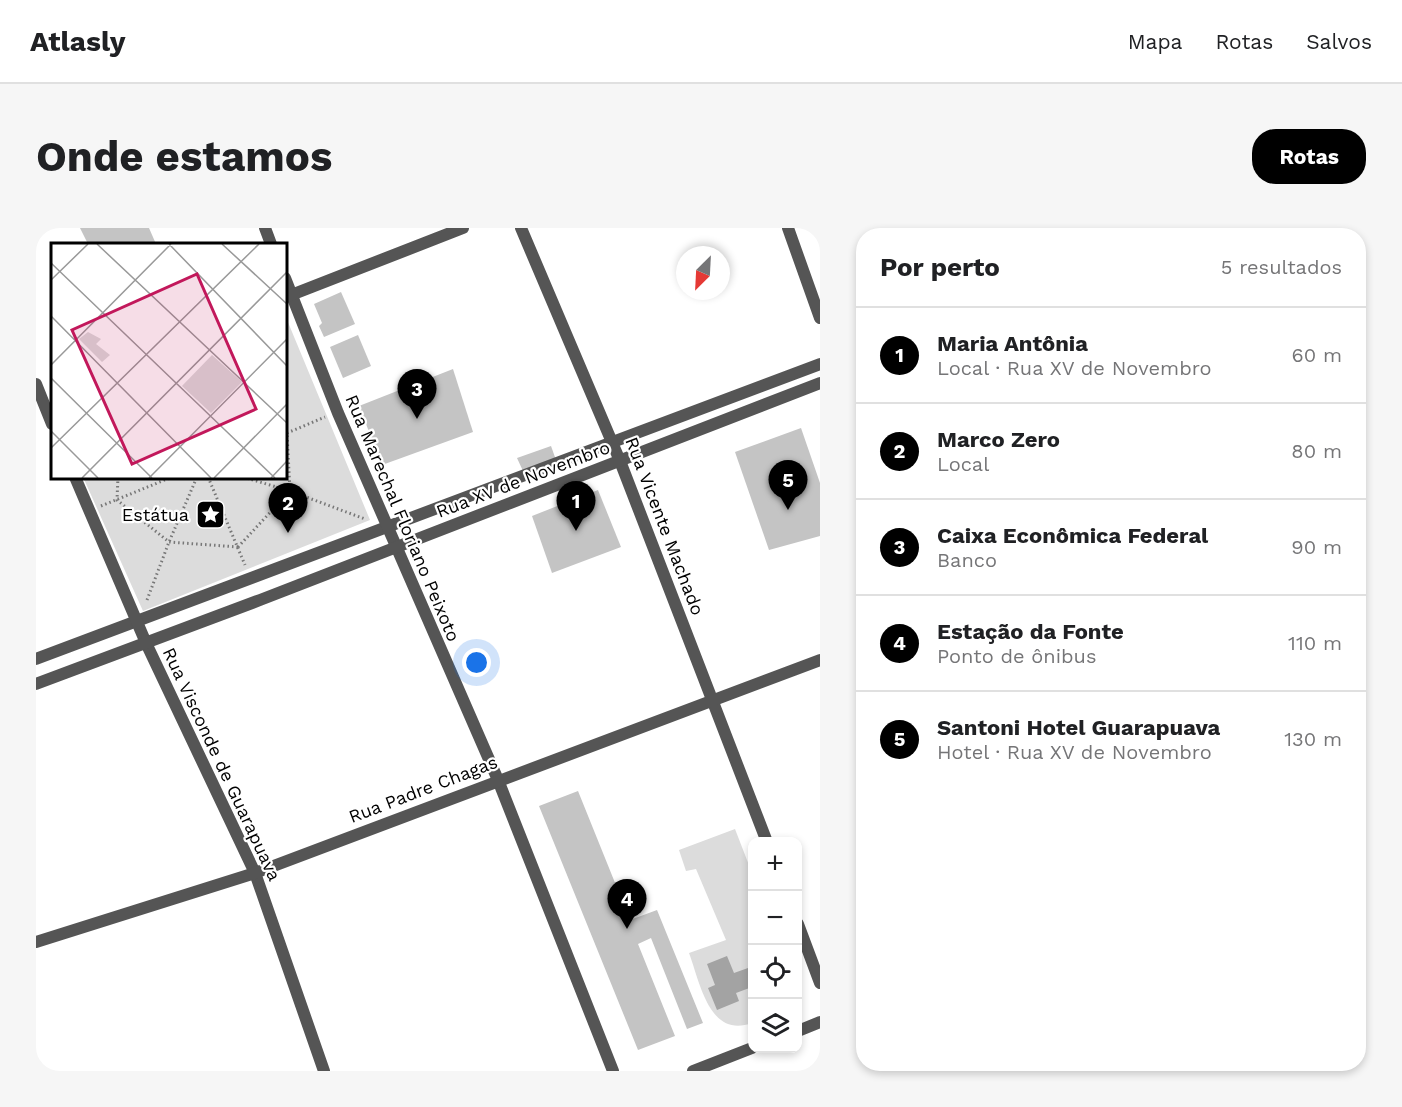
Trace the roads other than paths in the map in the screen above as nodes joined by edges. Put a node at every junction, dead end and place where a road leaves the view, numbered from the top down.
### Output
1 (265, 228) edge
2 (463, 228) edge
3 (521, 228) edge
4 (788, 228) edge
5 (271, 243) edge
6 (288, 296) edge
7 (820, 318) edge
8 (820, 364) edge
9 (820, 383) edge
10 (37, 391) edge
11 (51, 422) edge
12 (613, 443) junction
13 (620, 461) junction
14 (75, 478) edge
15 (386, 525) junction
16 (395, 547) junction
17 (137, 621) junction
18 (146, 643) junction
19 (36, 659) edge
20 (820, 660) edge
21 (36, 684) edge
22 (713, 699) junction
23 (498, 780) junction
24 (764, 837) edge
25 (255, 873) junction
26 (802, 935) edge
27 (36, 942) edge
28 (820, 983) edge
29 (820, 1022) edge
30 (802, 1029) edge
31 (748, 1050) edge
32 (324, 1071) edge
33 (613, 1071) edge
34 (693, 1071) edge

1 - 5 street
2 - 6 street
3 - 12 street, Rua Vicente Machado
4 - 7 street
6 - 15 street, Rua Marechal Floriano Peixoto
8 - 12 street
9 - 13 street, Rua XV de Novembro
10 - 11 street
12 - 13 street, Rua Vicente Machado
12 - 15 street
13 - 16 street, Rua XV de Novembro
13 - 22 street, Rua Vicente Machado
14 - 17 street, Rua Visconde de Guarapuava
15 - 16 street, Rua Marechal Floriano Peixoto
15 - 17 street
16 - 18 street, Rua XV de Novembro
16 - 23 street, Rua Marechal Floriano Peixoto
17 - 18 street, Rua Visconde de Guarapuava
17 - 19 street
18 - 21 street, Rua XV de Novembro
18 - 25 street, Rua Visconde de Guarapuava
20 - 22 street, Rua Padre Chagas
22 - 23 street, Rua Padre Chagas
22 - 24 street, Rua Vicente Machado
23 - 25 street, Rua Padre Chagas
23 - 33 street, Rua Marechal Floriano Peixoto
25 - 27 street, Rua Padre Chagas
25 - 32 street, Rua Visconde de Guarapuava
26 - 28 street
29 - 30 street
31 - 34 street

